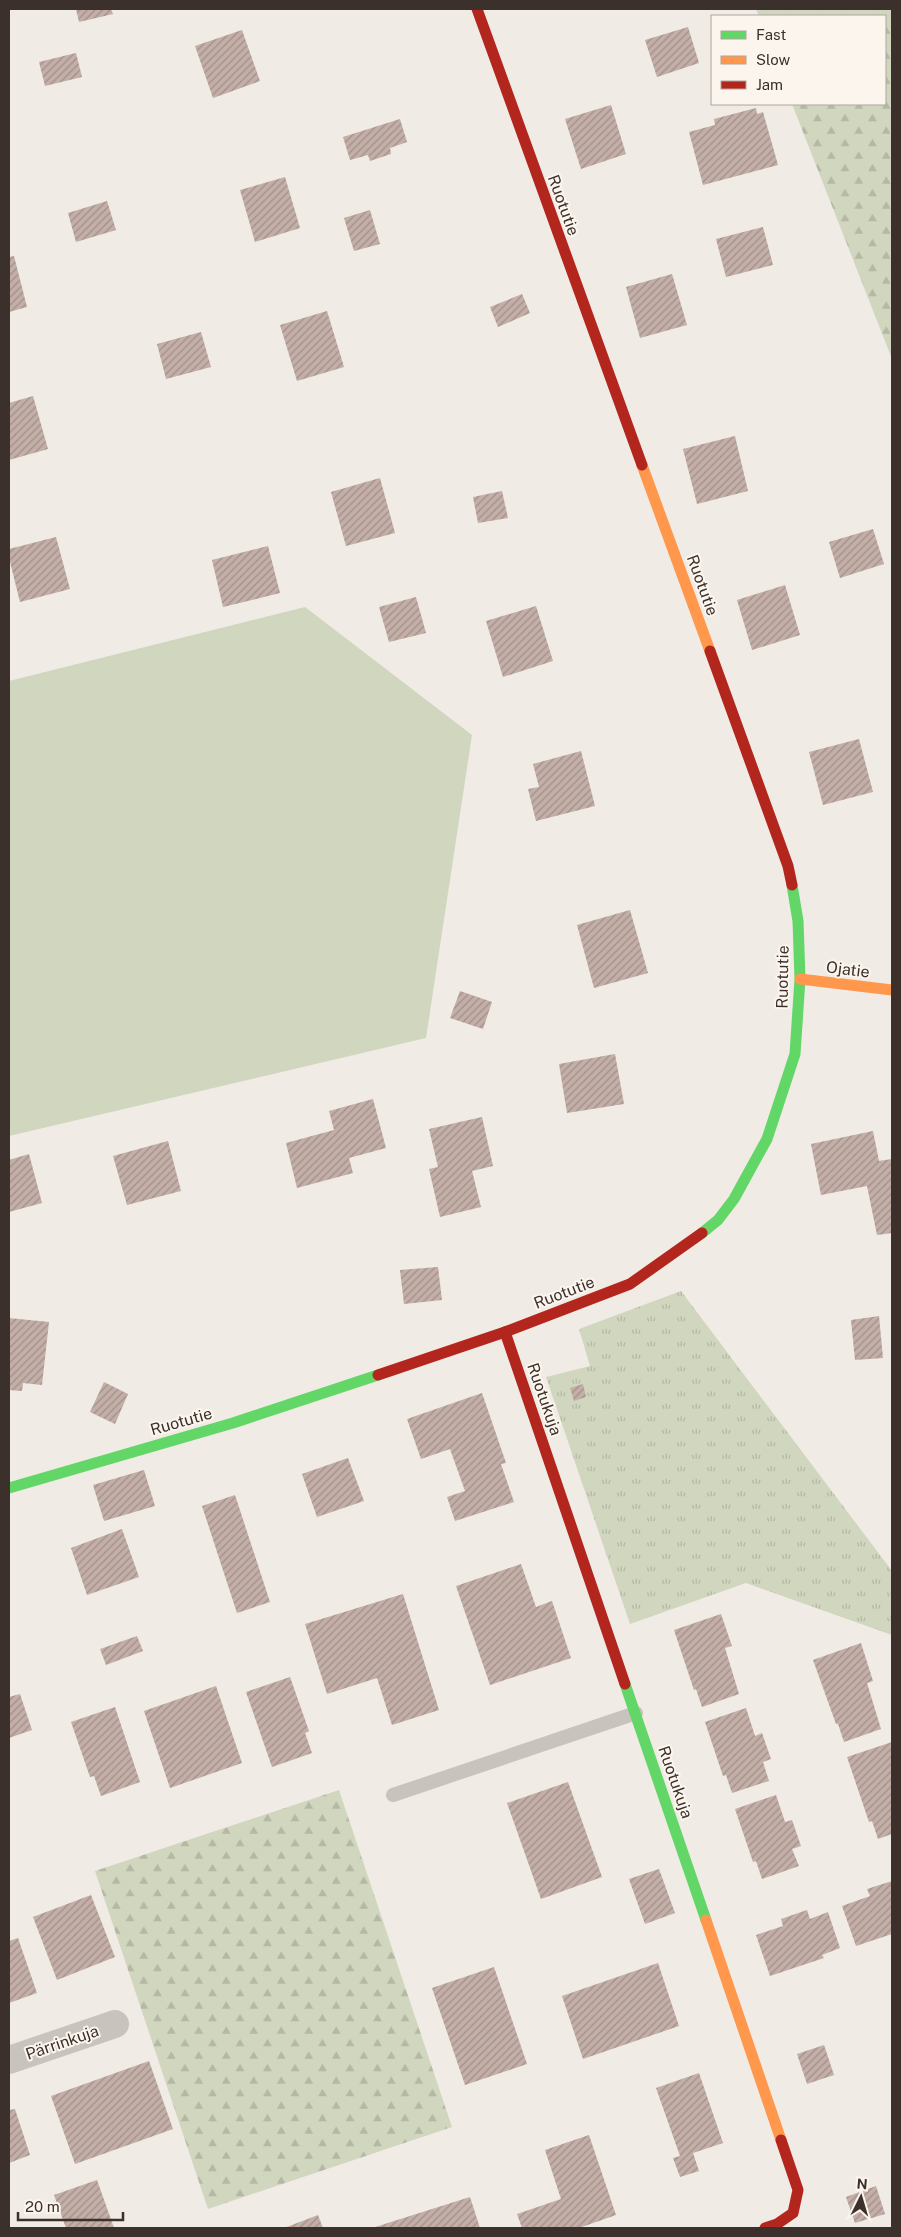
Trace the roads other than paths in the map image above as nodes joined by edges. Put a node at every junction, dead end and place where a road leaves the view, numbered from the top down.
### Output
1 (477, 9) edge
2 (800, 979) junction
3 (892, 990) edge
4 (505, 1332) junction
5 (9, 1488) edge
6 (636, 1713) junction
7 (393, 1795) dead end
8 (114, 2024) dead end
9 (9, 2060) edge
10 (765, 2228) edge

1 - 2 street, Ruotutie
2 - 3 street, Ojatie
2 - 4 street, Ruotutie
4 - 5 street, Ruotutie
4 - 6 street, Ruotukuja
6 - 7 lane
6 - 10 street, Ruotukuja
8 - 9 street, Pärrinkuja

